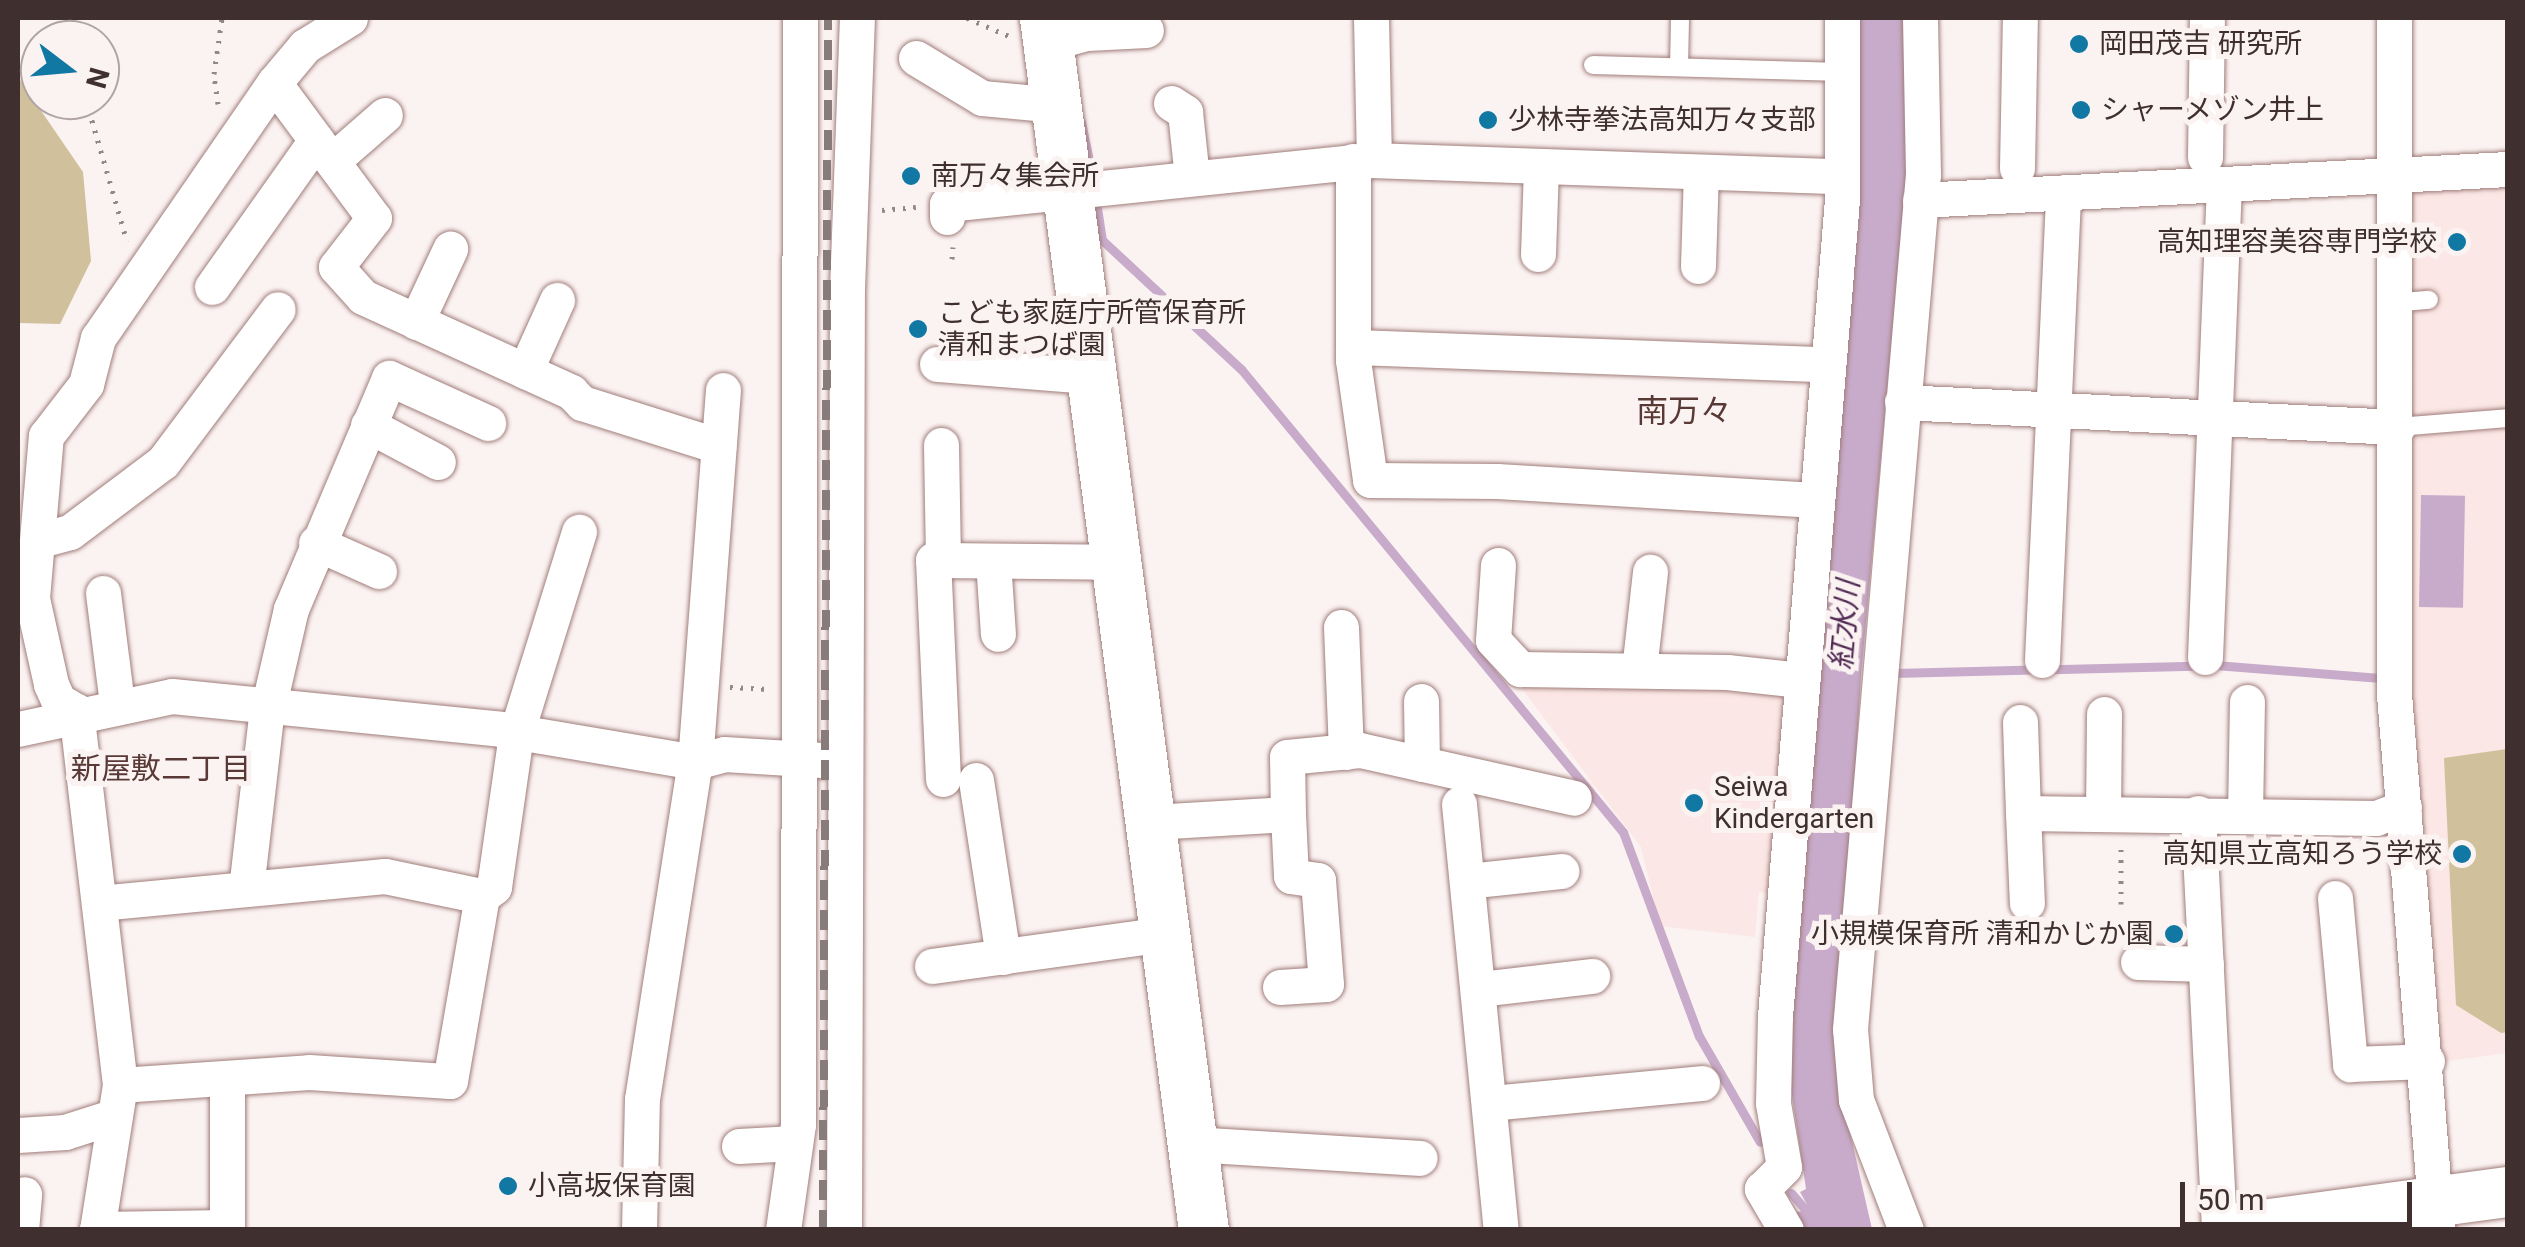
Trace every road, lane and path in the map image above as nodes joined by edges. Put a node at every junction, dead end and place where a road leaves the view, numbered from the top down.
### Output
1 (222, 18) edge
2 (350, 18) edge
3 (800, 18) edge
4 (857, 18) edge
5 (1371, 18) edge
6 (1680, 18) edge
7 (1842, 18) edge
8 (1920, 18) edge
9 (2020, 18) edge
10 (2207, 18) edge
11 (2394, 18) edge
12 (1047, 30) edge
13 (1146, 30) dead end
14 (916, 58) dead end
15 (1593, 65) dead end
16 (1679, 67) junction
17 (1842, 72) junction
18 (274, 83) junction
19 (1170, 103) dead end
20 (1058, 104) junction
21 (386, 115) dead end
22 (92, 120) edge
23 (324, 150) junction
24 (222, 156) junction
25 (1363, 160) junction
26 (2395, 163) junction
27 (1542, 168) junction
28 (2017, 168) dead end
29 (2508, 169) edge
30 (2215, 170) junction
31 (1701, 173) junction
32 (1842, 176) junction
33 (1192, 177) junction
34 (1088, 190) junction
35 (2064, 192) junction
36 (1920, 200) junction
37 (947, 210) joint
38 (854, 213) junction
39 (450, 249) dead end
40 (1538, 254) dead end
41 (1698, 266) dead end
42 (138, 277) junction
43 (212, 287) dead end
44 (558, 300) dead end
45 (2430, 300) dead end
46 (2392, 302) junction
47 (278, 309) dead end
48 (416, 322) junction
49 (1353, 347) junction
50 (937, 364) dead end
51 (1827, 364) junction
52 (525, 371) junction
53 (1091, 376) junction
54 (722, 390) dead end
55 (1902, 402) junction
56 (2054, 410) junction
57 (2215, 418) junction
58 (2508, 418) edge
59 (488, 423) dead end
60 (368, 425) junction
61 (2397, 427) junction
62 (941, 445) dead end
63 (718, 446) junction
64 (32, 448) edge
65 (438, 462) dead end
66 (1815, 500) junction
67 (579, 532) dead end
68 (40, 540) junction
69 (316, 543) junction
70 (943, 560) junction
71 (993, 561) junction
72 (1117, 562) junction
73 (1498, 565) dead end
74 (378, 571) dead end
75 (1650, 572) dead end
76 (103, 593) dead end
77 (1341, 628) dead end
78 (998, 634) dead end
79 (2206, 657) dead end
80 (2042, 660) dead end
81 (1639, 670) junction
82 (1801, 680) junction
83 (702, 686) junction
84 (802, 690) junction
85 (1421, 702) dead end
86 (2247, 702) dead end
87 (117, 704) junction
88 (269, 705) junction
89 (76, 711) junction
90 (2104, 714) dead end
91 (2020, 722) dead end
92 (18, 728) edge
93 (516, 734) junction
94 (1346, 752) junction
95 (799, 758) junction
96 (846, 761) junction
97 (695, 762) junction
98 (1422, 764) junction
99 (1574, 798) dead end
100 (1459, 804) dead end
101 (2404, 807) junction
102 (2022, 813) junction
103 (1288, 814) junction
104 (2112, 814) junction
105 (2198, 814) junction
106 (2246, 814) junction
107 (1152, 822) junction
108 (1560, 871) dead end
109 (1467, 881) junction
110 (246, 890) junction
111 (482, 896) junction
112 (2334, 898) dead end
113 (2027, 903) dead end
114 (100, 904) junction
115 (2121, 904) dead end
116 (1167, 934) junction
117 (1003, 956) junction
118 (2138, 962) dead end
119 (2206, 964) junction
120 (932, 966) dead end
121 (1592, 976) dead end
122 (1280, 987) dead end
123 (1479, 989) junction
124 (2427, 1061) junction
125 (227, 1078) junction
126 (1702, 1083) dead end
127 (118, 1101) junction
128 (1491, 1103) junction
129 (18, 1135) edge
130 (794, 1143) junction
131 (1193, 1144) junction
132 (739, 1146) dead end
133 (1420, 1158) dead end
134 (2508, 1192) edge
135 (24, 1194) dead end
136 (2437, 1216) edge
137 (2370, 1220) edge
138 (97, 1229) edge
139 (21, 1230) edge
140 (639, 1230) edge
141 (783, 1230) edge
142 (844, 1230) edge
143 (1204, 1230) edge
144 (1502, 1230) edge
145 (1786, 1230) edge
146 (1906, 1230) edge
147 (2222, 1230) edge

1 - 24 path
2 - 18 street
3 - 84 street
4 - 38 street
5 - 25 street
6 - 16 lane
7 - 17 street
8 - 36 street
9 - 28 street
10 - 30 street
11 - 26 street
12 - 13 street
12 - 20 street
14 - 20 street
15 - 16 lane
16 - 17 lane
17 - 32 street
18 - 23 street
18 - 24 street
19 - 33 street
20 - 34 street
21 - 23 street
22 - 42 path
23 - 43 street
23 - 48 street
24 - 42 street
25 - 27 street
25 - 33 street
25 - 49 street
26 - 29 street
26 - 30 street
26 - 46 street
27 - 31 street
27 - 40 street
30 - 35 street
30 - 57 street
31 - 32 street
31 - 41 street
32 - 51 street
33 - 34 street
34 - 37 street
34 - 53 street
35 - 36 street
35 - 56 street
36 - 55 street
37 - 38 path
38 - 96 street
39 - 48 street
42 - 64 street
44 - 52 street
45 - 46 lane
46 - 61 street
47 - 68 street
48 - 52 street
49 - 51 street
49 - 66 street
50 - 53 street
51 - 66 street
52 - 63 street
53 - 72 street
54 - 63 street
55 - 56 street
55 - 146 street
56 - 57 street
56 - 80 street
57 - 61 street
57 - 79 street
58 - 61 lane
59 - 60 street
60 - 65 street
60 - 69 street
61 - 101 street
62 - 70 street
63 - 83 street
64 - 68 street
66 - 82 street
67 - 93 street
68 - 89 street
69 - 74 street
69 - 88 street
70 - 71 street
70 - 117 street
71 - 72 street
71 - 78 street
72 - 107 street
73 - 81 street
75 - 81 street
76 - 87 street
77 - 94 street
81 - 82 street
82 - 145 street
83 - 84 path
83 - 97 street
84 - 95 street
85 - 98 street
86 - 106 street
87 - 88 street
87 - 89 street
88 - 93 street
88 - 110 street
89 - 92 street
89 - 114 street
90 - 104 street
91 - 102 street
93 - 97 street
93 - 111 street
94 - 98 street
94 - 103 street
95 - 96 street
95 - 97 street
95 - 130 street
96 - 142 street
97 - 140 street
98 - 99 street
100 - 109 street
101 - 106 street
101 - 124 street
102 - 104 street
102 - 113 street
103 - 107 street
103 - 122 street
104 - 105 street
104 - 115 path
105 - 106 street
105 - 119 street
107 - 116 street
108 - 109 street
109 - 123 street
110 - 111 street
110 - 114 street
111 - 125 street
112 - 124 street
114 - 127 street
116 - 117 street
116 - 131 street
117 - 120 street
118 - 119 street
119 - 147 street
121 - 123 street
123 - 128 street
124 - 136 street
125 - 127 street
125 - 138 street
126 - 128 street
127 - 129 street
127 - 138 street
128 - 144 street
130 - 132 street
130 - 141 street
131 - 133 street
131 - 143 street
134 - 136 street
135 - 139 street
136 - 137 street
137 - 147 street

